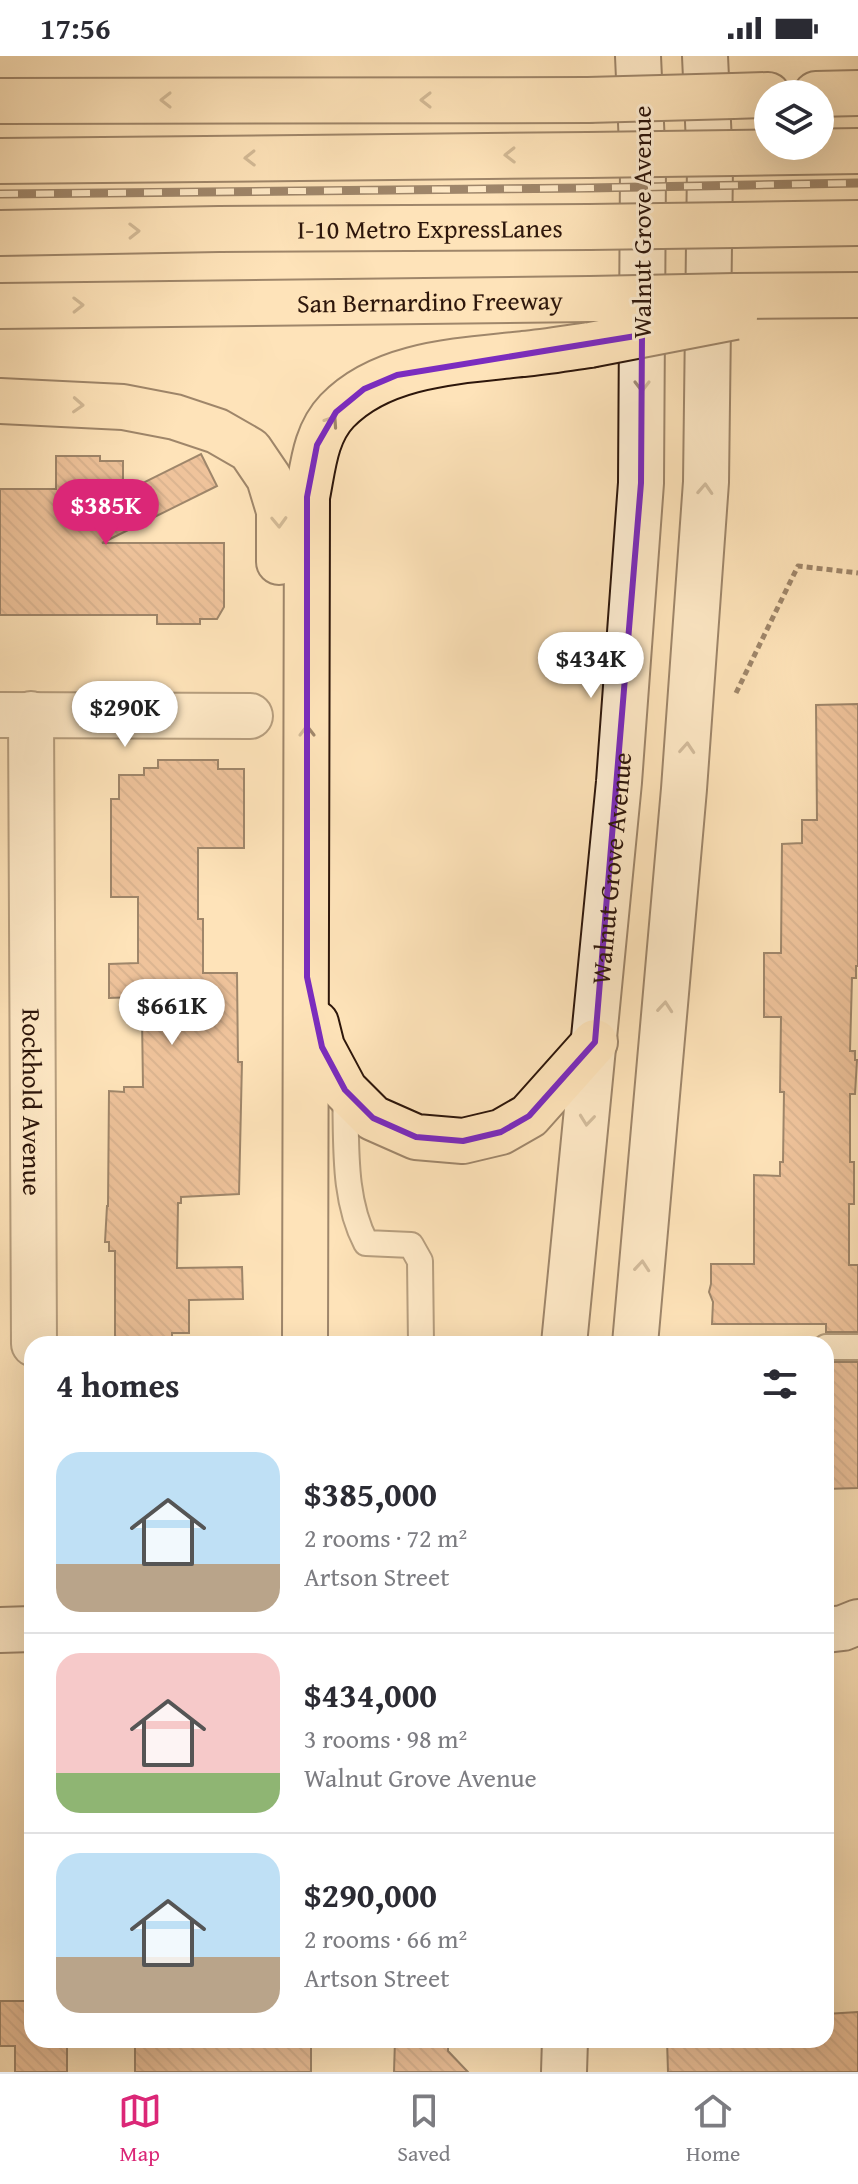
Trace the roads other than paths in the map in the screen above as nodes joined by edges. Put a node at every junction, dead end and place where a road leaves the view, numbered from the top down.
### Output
1 (638, 56) edge
2 (705, 56) edge
3 (858, 93) edge
4 (834, 94) edge
5 (750, 96) edge
6 (0, 101) edge
7 (858, 151) edge
8 (0, 161) edge
9 (858, 223) edge
10 (0, 233) edge
11 (858, 295) edge
12 (746, 302) junction
13 (0, 306) edge
14 (0, 401) edge
15 (15, 714) edge
16 (250, 716) dead end
17 (307, 977) junction
18 (595, 1042) junction
19 (345, 1090) junction
20 (34, 1336) edge
21 (280, 1336) edge
22 (305, 1336) edge
23 (421, 1336) edge
24 (565, 1336) edge
25 (636, 1336) edge
26 (834, 1347) edge
27 (858, 1347) edge
28 (858, 1622) edge
29 (24, 1629) edge
30 (834, 1629) edge
31 (0, 1630) edge
32 (565, 2048) edge
33 (564, 2072) edge

1 -> 18 main road, Walnut Grove Avenue
25 -> 2 main road
3 - 4 highway
5 -> 6 highway, bridge
7 -> 8 highway, bridge
10 -> 9 highway, I-10 Metro ExpressLanes, bridge
11 - 12 highway, San Bernardino Freeway
13 -> 12 highway, San Bernardino Freeway, bridge
17 -> 12 highway, bridge
14 -> 21 highway
15 - 16 main road
15 - 20 main road, Rockhold Avenue
17 - 19 highway
17 - 22 highway
18 - 19 highway
18 -> 24 main road, Walnut Grove Avenue
19 - 23 lane
26 - 27 lane
28 - 30 main road
29 - 31 main road
32 - 33 main road

